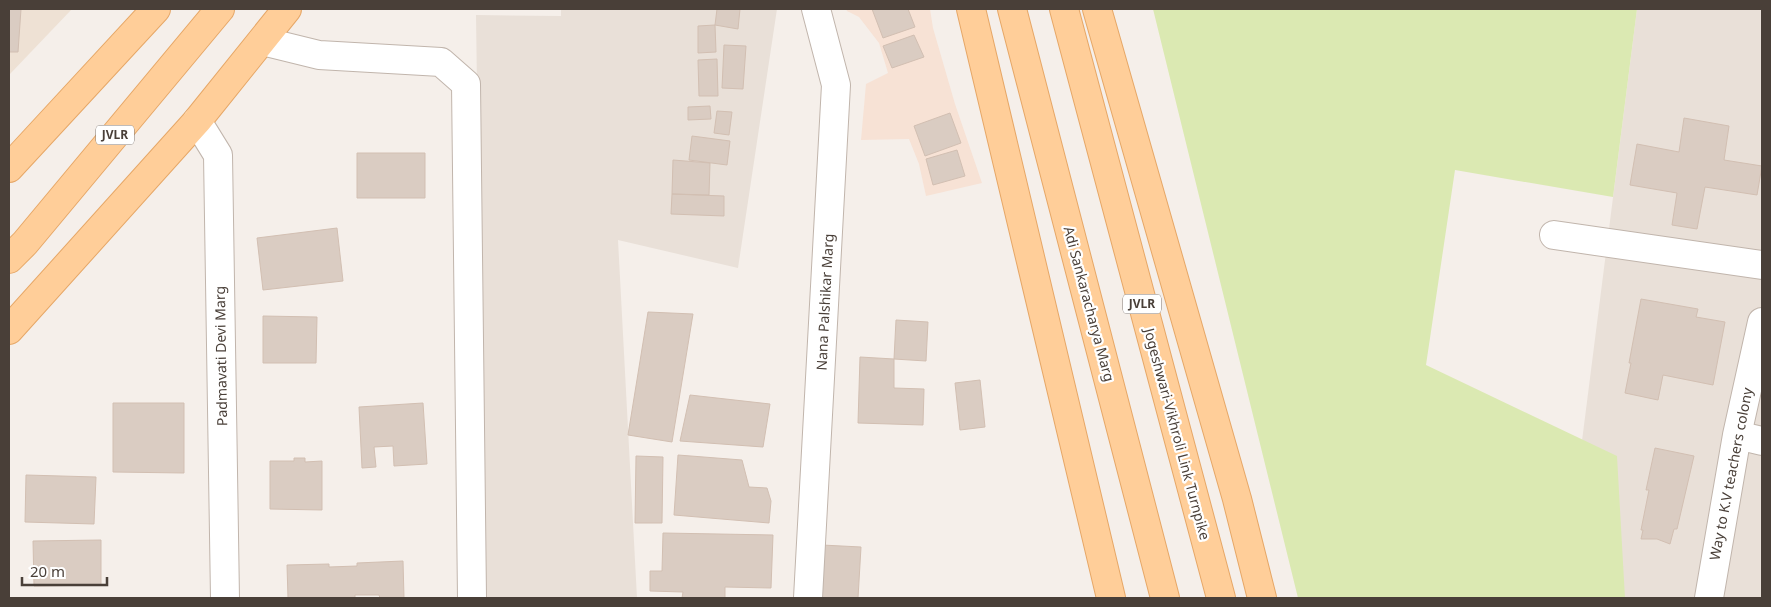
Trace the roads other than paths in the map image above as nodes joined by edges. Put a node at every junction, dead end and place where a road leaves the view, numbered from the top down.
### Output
1 (156, 9) edge
2 (220, 9) edge
3 (287, 9) edge
4 (816, 9) edge
5 (971, 9) edge
6 (1012, 9) edge
7 (1064, 9) edge
8 (1097, 9) edge
9 (262, 41) junction
10 (197, 121) junction
11 (9, 168) edge
12 (1554, 235) dead end
13 (9, 259) edge
14 (1762, 265) edge
15 (1762, 322) edge
16 (9, 330) edge
17 (1749, 438) edge
18 (225, 598) edge
19 (472, 598) edge
20 (808, 598) edge
21 (1111, 598) edge
22 (1165, 598) edge
23 (1221, 598) edge
24 (1262, 598) edge
25 (1709, 598) edge

1 - 11 main road
2 - 13 main road, JVLR
3 - 9 main road
4 - 20 street, Nana Palshikar Marg
5 - 21 main road
6 - 22 main road, Adi Sankaracharya Marg
7 - 23 main road, Jogeshwari-Vikhroli Link Turnpike / JVLR
8 - 24 main road
9 - 10 main road
9 - 19 street
10 - 16 main road
10 - 18 street, Padmavati Devi Marg
12 - 14 street
15 - 17 street, Way to K.V teachers colony
17 - 25 street, Way to K.V teachers colony

